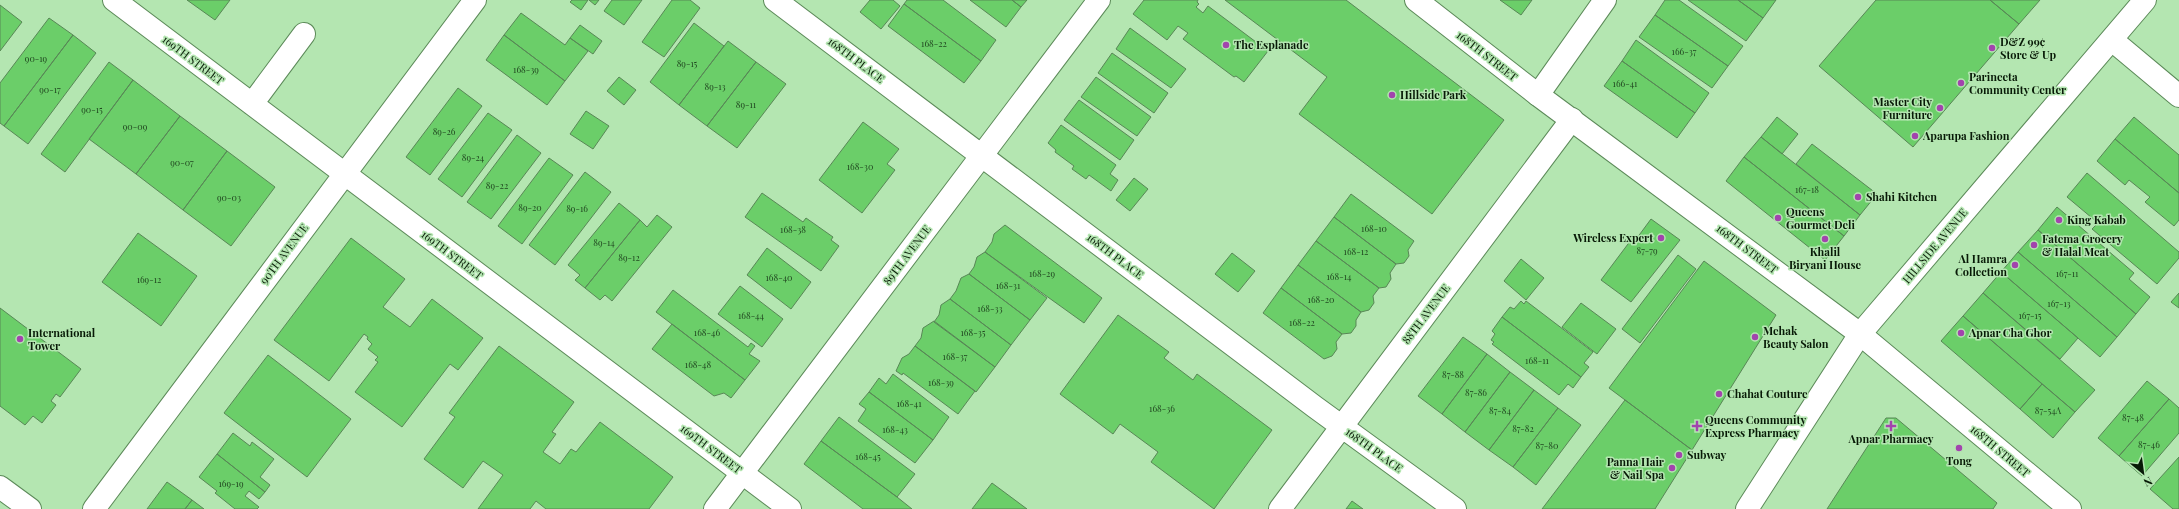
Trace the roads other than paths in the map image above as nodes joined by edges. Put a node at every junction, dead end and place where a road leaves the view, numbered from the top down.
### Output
1 (114, 0) edge
2 (475, 0) edge
3 (776, 0) edge
4 (1099, 0) edge
5 (1416, 0) edge
6 (1605, 0) edge
7 (2145, 0) edge
8 (304, 34) dead end
9 (2112, 40) junction
10 (1538, 95) junction
11 (2179, 96) edge
12 (252, 104) junction
13 (1572, 119) junction
14 (982, 155) junction
15 (345, 174) junction
16 (1860, 334) junction
17 (1341, 427) junction
18 (742, 473) junction
19 (0, 487) edge
20 (30, 509) edge
21 (94, 509) edge
22 (715, 509) edge
23 (790, 509) edge
24 (1280, 509) edge
25 (1455, 509) edge
26 (1747, 509) edge
27 (2070, 509) edge

1 - 12 street, 169TH STREET
2 - 15 street, 90TH AVENUE
3 - 14 street, 168TH PLACE
4 - 14 street, 89TH AVENUE
5 - 10 street, 168TH STREET
6 - 10 street
7 - 9 street, HILLSIDE AVENUE
8 - 12 street
9 - 11 street
9 - 16 street, HILLSIDE AVENUE
10 - 13 street, 168TH STREET
12 - 15 street, 169TH STREET
13 - 16 street, 168TH STREET
13 - 17 street, 88TH AVENUE
14 - 17 street, 168TH PLACE
14 - 18 street, 89TH AVENUE
15 - 18 street, 169TH STREET
15 - 21 street, 90TH AVENUE
16 - 26 street, HILLSIDE AVENUE
16 - 27 street, 168TH STREET
17 - 24 street, 88TH AVENUE
17 - 25 street, 168TH PLACE
18 - 22 street, 89TH AVENUE
18 - 23 street, 169TH STREET
19 - 20 street

